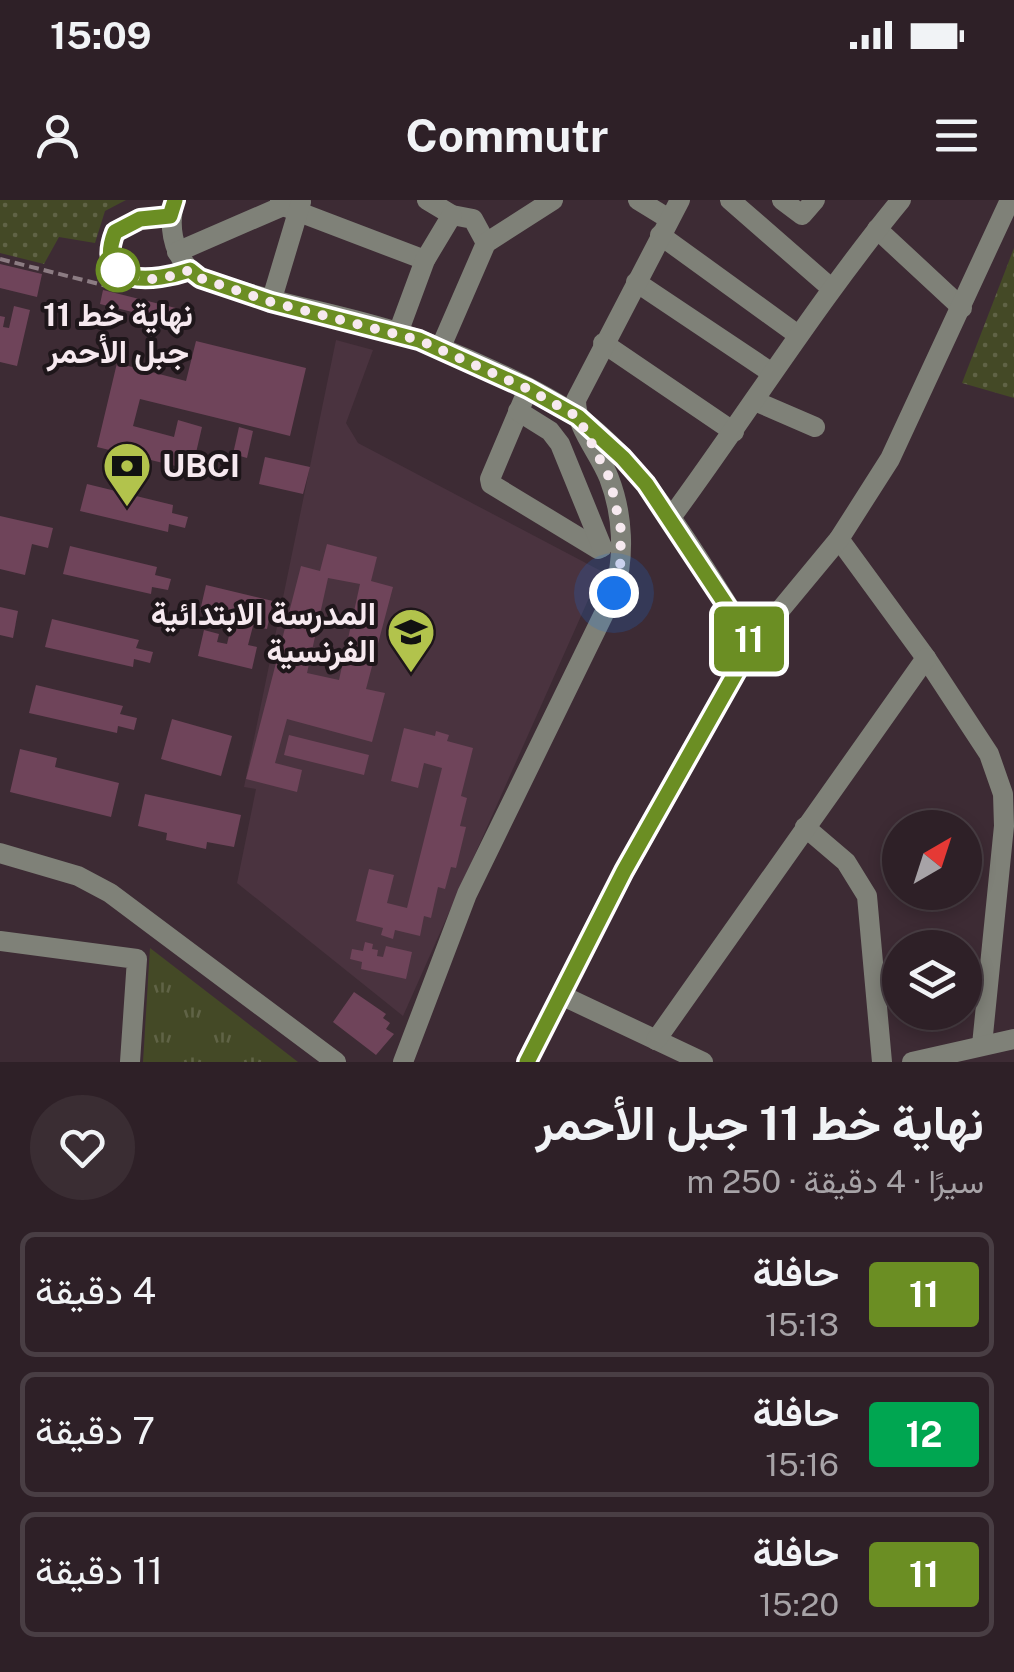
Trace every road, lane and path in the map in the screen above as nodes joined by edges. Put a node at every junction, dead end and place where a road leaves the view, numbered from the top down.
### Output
1 (428, 200) edge
2 (553, 200) edge
3 (638, 200) edge
4 (782, 200) edge
5 (815, 200) edge
6 (901, 200) edge
7 (1010, 200) edge
8 (739, 203) edge
9 (291, 204) edge
10 (172, 208) edge
11 (466, 210) edge
12 (670, 218) edge
13 (877, 229) junction
14 (486, 243) junction
15 (177, 252) junction
16 (0, 259) edge
17 (425, 260) junction
18 (190, 270) junction
19 (129, 278) junction
20 (636, 282) junction
21 (831, 288) junction
22 (271, 302) junction
23 (962, 308) junction
24 (398, 332) junction
25 (798, 335) junction
26 (604, 343) junction
27 (440, 349) junction
28 (772, 374) junction
29 (528, 389) junction
30 (755, 401) junction
31 (518, 411) junction
32 (578, 417) junction
33 (815, 426) dead end
34 (734, 432) junction
35 (670, 519) junction
36 (839, 539) junction
37 (752, 644) junction
38 (926, 658) junction
39 (806, 826) junction
40 (0, 853) edge
41 (0, 941) edge
42 (563, 996) junction
43 (1014, 1039) edge
44 (656, 1040) junction
45 (982, 1045) junction
46 (130, 1062) edge
47 (336, 1062) edge
48 (403, 1062) edge
49 (527, 1062) edge
50 (703, 1062) edge
51 (882, 1062) edge
52 (912, 1062) edge

1 - 11 street
2 - 14 street
3 - 12 street
4 - 5 street
6 - 13 street
7 - 23 street
8 - 21 street
9 - 15 street
9 - 17 street
9 - 22 street
10 - 15 street
10 - 19 street
11 - 14 street
11 - 17 street
12 - 20 street
12 - 25 street
13 - 21 street
13 - 23 street
14 - 27 street
15 - 18 street
16 - 19 path
17 - 24 street
18 - 19 street
18 - 22 street
20 - 26 street
20 - 28 street
21 - 25 street
22 - 24 street
23 - 36 street
24 - 27 street
25 - 28 street
26 - 32 street
26 - 34 street
27 - 29 street
28 - 30 street
29 - 31 street
29 - 32 street
30 - 33 street
30 - 34 street
31 - 31 street
32 - 35 street
32 - 48 street
34 - 35 street
35 - 37 street
36 - 37 street
36 - 38 street
37 - 42 street
38 - 39 street
38 - 45 street
39 - 44 street
39 - 51 street
40 - 47 street
41 - 46 street
42 - 44 street
42 - 49 street
43 - 45 street
44 - 50 street
45 - 52 street

